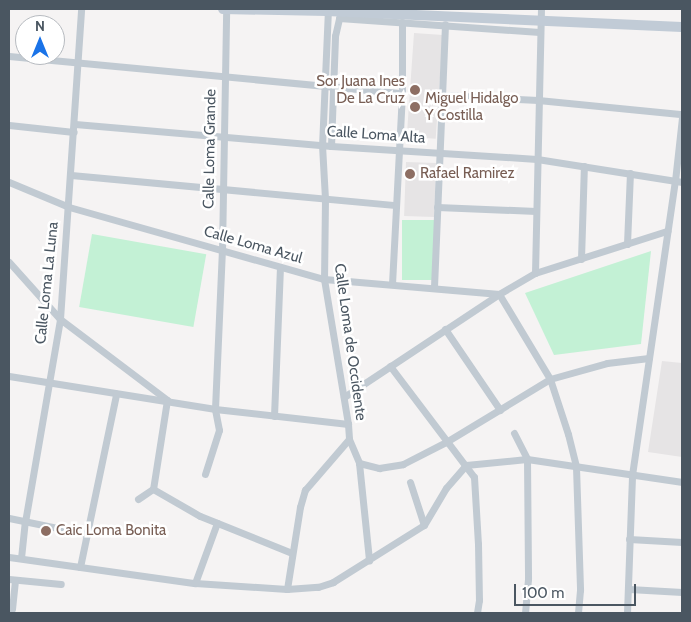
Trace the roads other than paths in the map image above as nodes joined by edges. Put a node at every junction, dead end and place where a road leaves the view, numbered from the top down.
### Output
1 (81, 9) edge
2 (225, 9) edge
3 (541, 9) edge
4 (328, 10) edge
5 (402, 22) junction
6 (445, 24) junction
7 (540, 27) junction
8 (682, 27) edge
9 (9, 56) edge
10 (79, 63) junction
11 (225, 77) junction
12 (324, 86) junction
13 (334, 87) junction
14 (402, 92) junction
15 (443, 95) junction
16 (538, 100) junction
17 (682, 114) edge
18 (682, 118) edge
19 (75, 124) junction
20 (9, 125) edge
21 (74, 132) junction
22 (224, 137) junction
23 (322, 145) junction
24 (331, 146) junction
25 (398, 151) junction
26 (440, 153) junction
27 (537, 159) junction
28 (584, 166) junction
29 (630, 173) junction
30 (71, 175) junction
31 (9, 182) edge
32 (679, 182) edge
33 (223, 189) junction
34 (325, 198) junction
35 (396, 205) junction
36 (69, 207) junction
37 (437, 207) junction
38 (536, 211) junction
39 (668, 231) junction
40 (627, 244) junction
41 (222, 250) junction
42 (581, 259) junction
43 (9, 262) edge
44 (280, 267) junction
45 (535, 273) junction
46 (324, 279) junction
47 (392, 284) junction
48 (434, 287) junction
49 (499, 294) junction
50 (60, 319) junction
51 (445, 329) junction
52 (649, 358) junction
53 (390, 366) junction
54 (9, 376) edge
55 (550, 379) junction
56 (48, 382) junction
57 (116, 394) junction
58 (344, 397) junction
59 (167, 400) junction
60 (216, 409) junction
61 (500, 410) junction
62 (274, 416) junction
63 (348, 424) junction
64 (514, 433) dead end
65 (348, 439) junction
66 (446, 442) junction
67 (527, 459) junction
68 (359, 463) junction
69 (466, 465) junction
70 (576, 467) junction
71 (205, 474) dead end
72 (632, 475) junction
73 (410, 482) dead end
74 (682, 482) edge
75 (153, 489) junction
76 (138, 499) dead end
77 (9, 518) edge
78 (25, 522) junction
79 (217, 523) junction
80 (424, 524) junction
81 (87, 534) junction
82 (629, 539) junction
83 (682, 542) edge
84 (292, 553) junction
85 (9, 557) edge
86 (21, 558) junction
87 (369, 560) junction
88 (80, 567) junction
89 (12, 579) edge
90 (195, 583) junction
91 (61, 584) dead end
92 (287, 589) junction
93 (629, 589) junction
94 (682, 592) edge
95 (12, 609) dead end
96 (477, 613) edge
97 (525, 613) edge
98 (578, 613) edge
99 (628, 613) edge

1 - 10 street, Calle Loma La Luna
2 - 4 street
2 - 11 street, Calle Loma Grande
3 - 7 street
4 - 7 street
4 - 12 street, Calle Loma de Occidente
5 - 6 street
5 - 13 street
5 - 14 street
6 - 7 street
6 - 15 street
7 - 8 street
7 - 16 street
9 - 10 street
10 - 11 street
10 - 19 street, Calle Loma La Luna
11 - 12 street
11 - 22 street, Calle Loma Grande
12 - 13 street
12 - 23 street, Calle Loma de Occidente
13 - 14 street
13 - 24 street
14 - 25 street
15 - 16 street
15 - 26 street
16 - 17 street
16 - 27 street
18 - 32 street
19 - 21 street, Calle Loma La Luna
19 - 22 street, Calle Loma Alta
20 - 21 street
21 - 30 street, Calle Loma La Luna
22 - 23 street, Calle Loma Alta
22 - 33 street, Calle Loma Grande
23 - 24 street, Calle Loma Alta
23 - 34 street, Calle Loma de Occidente
24 - 25 street, Calle Loma Alta
25 - 26 street, Calle Loma Alta
25 - 35 street
26 - 27 street, Calle Loma Alta
26 - 37 street
27 - 28 street, Calle Loma Alta
27 - 38 street
28 - 29 street, Calle Loma Alta
28 - 42 street
29 - 32 street, Calle Loma Alta
29 - 40 street
30 - 33 street
30 - 36 street, Calle Loma La Luna
31 - 36 street, Calle Loma Azul
32 - 39 street
33 - 34 street
33 - 41 street, Calle Loma Grande
34 - 35 street
34 - 46 street, Calle Loma de Occidente
35 - 47 street
36 - 41 street, Calle Loma Azul
36 - 50 street, Calle Loma La Luna
37 - 38 street
37 - 48 street
38 - 45 street
39 - 40 street
39 - 52 street
40 - 42 street
41 - 44 street, Calle Loma Azul
41 - 60 street, Calle Loma Grande
42 - 45 street
43 - 50 street
44 - 46 street, Calle Loma Azul
44 - 62 street
45 - 49 street
46 - 47 street, Calle Loma Azul
46 - 58 street, Calle Loma de Occidente
47 - 48 street, Calle Loma Azul
48 - 49 street, Calle Loma Azul
49 - 51 street
49 - 55 street
50 - 56 street, Calle Loma La Luna
50 - 59 street
51 - 53 street
51 - 61 street
52 - 55 street
52 - 72 street
53 - 58 street
53 - 66 street
54 - 56 street
55 - 61 street
55 - 70 street
56 - 57 street
56 - 78 street, Calle Loma La Luna
57 - 59 street
57 - 81 street
58 - 63 street, Calle Loma de Occidente
59 - 60 street
59 - 75 street
60 - 62 street
60 - 71 street, Calle Loma Grande
61 - 66 street
62 - 63 street
63 - 65 street, Calle Loma de Occidente
64 - 67 street
65 - 68 street, Calle Loma de Occidente
65 - 84 street, Calle Loma de Occidente
66 - 68 street
66 - 69 street
67 - 69 street
67 - 70 street
67 - 97 street
68 - 87 street, Calle Loma de Occidente
69 - 80 street
69 - 96 street
70 - 72 street
70 - 98 street
72 - 74 street
72 - 82 street
73 - 80 street
75 - 76 street
75 - 79 street
77 - 78 street
78 - 81 street
78 - 86 street, Calle Loma La Luna
79 - 84 street
79 - 90 street
80 - 87 street
81 - 88 street
82 - 83 street
82 - 93 street
84 - 92 street, Calle Loma de Occidente
85 - 86 street
86 - 88 street
87 - 92 street
88 - 90 street
89 - 91 street
89 - 95 street
90 - 92 street
93 - 94 street
93 - 99 street

